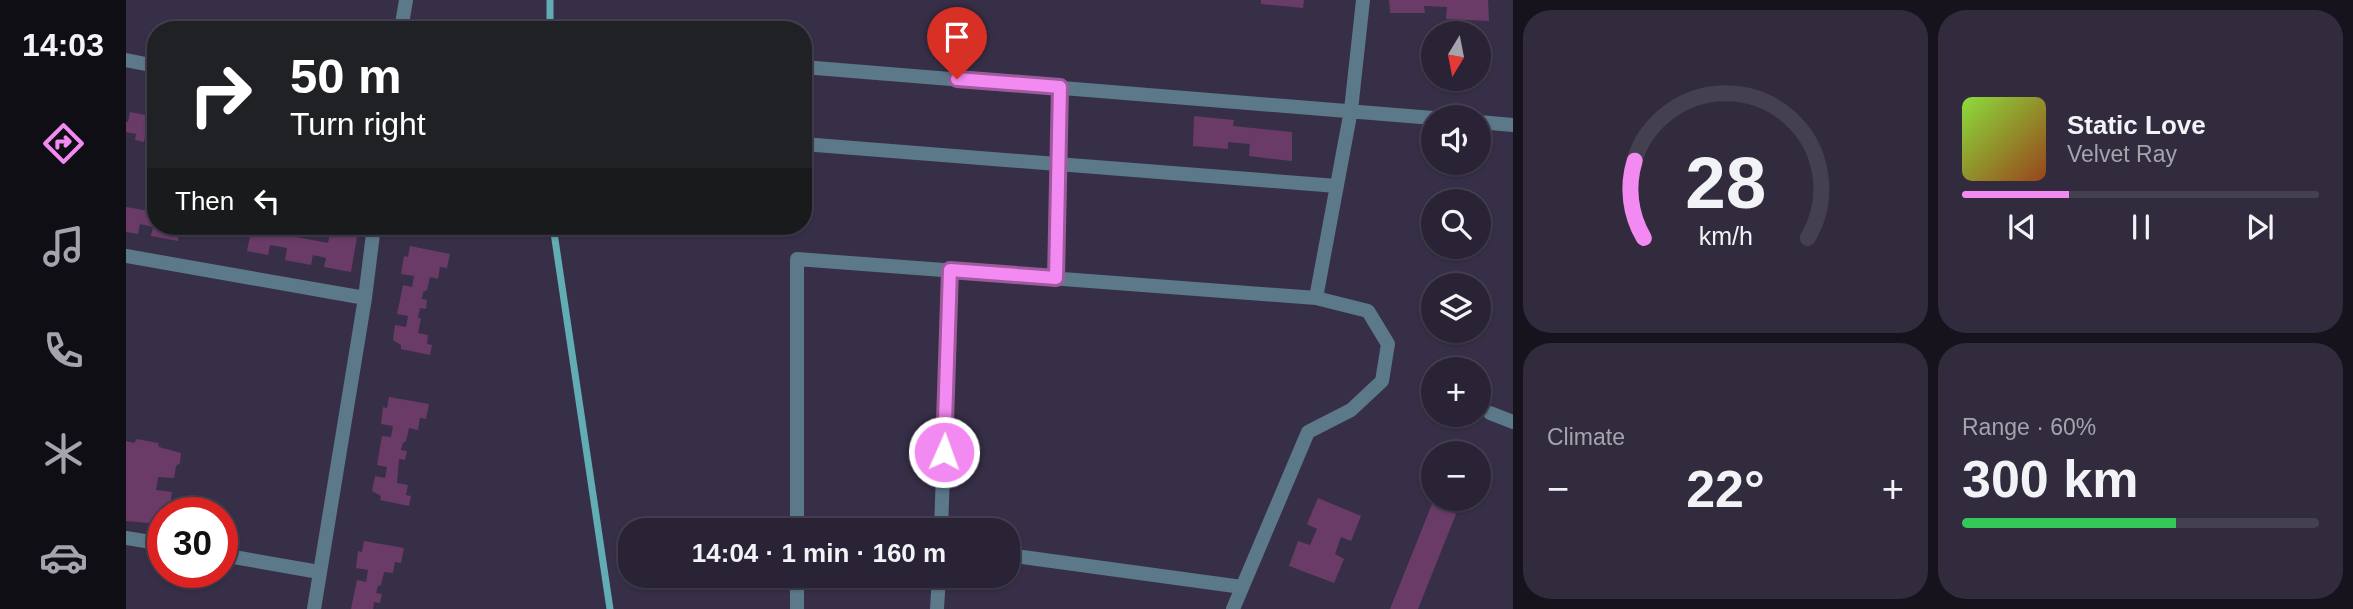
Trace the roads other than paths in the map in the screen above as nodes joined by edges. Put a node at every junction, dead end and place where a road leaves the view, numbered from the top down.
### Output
1 (406, 0) edge
2 (1363, 0) edge
3 (402, 21) edge
4 (126, 60) edge
5 (147, 64) edge
6 (812, 68) edge
7 (1060, 87) junction
8 (1351, 110) junction
9 (1421, 116) edge
10 (1491, 123) edge
11 (1513, 125) edge
12 (812, 145) edge
13 (1059, 164) junction
14 (1337, 186) junction
15 (373, 235) edge
16 (126, 256) edge
17 (950, 270) junction
18 (1056, 278) junction
19 (365, 298) junction
20 (1316, 298) junction
21 (1491, 413) edge
22 (1513, 422) edge
23 (797, 518) edge
24 (941, 518) edge
25 (126, 538) edge
26 (147, 541) edge
27 (1020, 557) edge
28 (238, 558) edge
29 (319, 572) junction
30 (1242, 587) junction
31 (797, 588) edge
32 (938, 588) edge
33 (314, 609) edge
34 (797, 609) edge
35 (937, 609) edge
36 (1233, 609) edge

1 - 3 street
2 - 8 street
4 - 5 street
6 - 7 street
7 - 8 street
7 - 13 street
8 - 9 street
8 - 14 street
10 - 11 street
12 - 13 street
13 - 14 street
13 - 18 street
14 - 20 street
15 - 19 street
16 - 19 street
17 - 18 street
17 - 23 street
17 - 24 street
18 - 20 street
19 - 29 street
20 - 30 street
21 - 22 street
25 - 26 street
27 - 30 street
28 - 29 street
29 - 33 street
30 - 36 street
31 - 34 street
32 - 35 street

